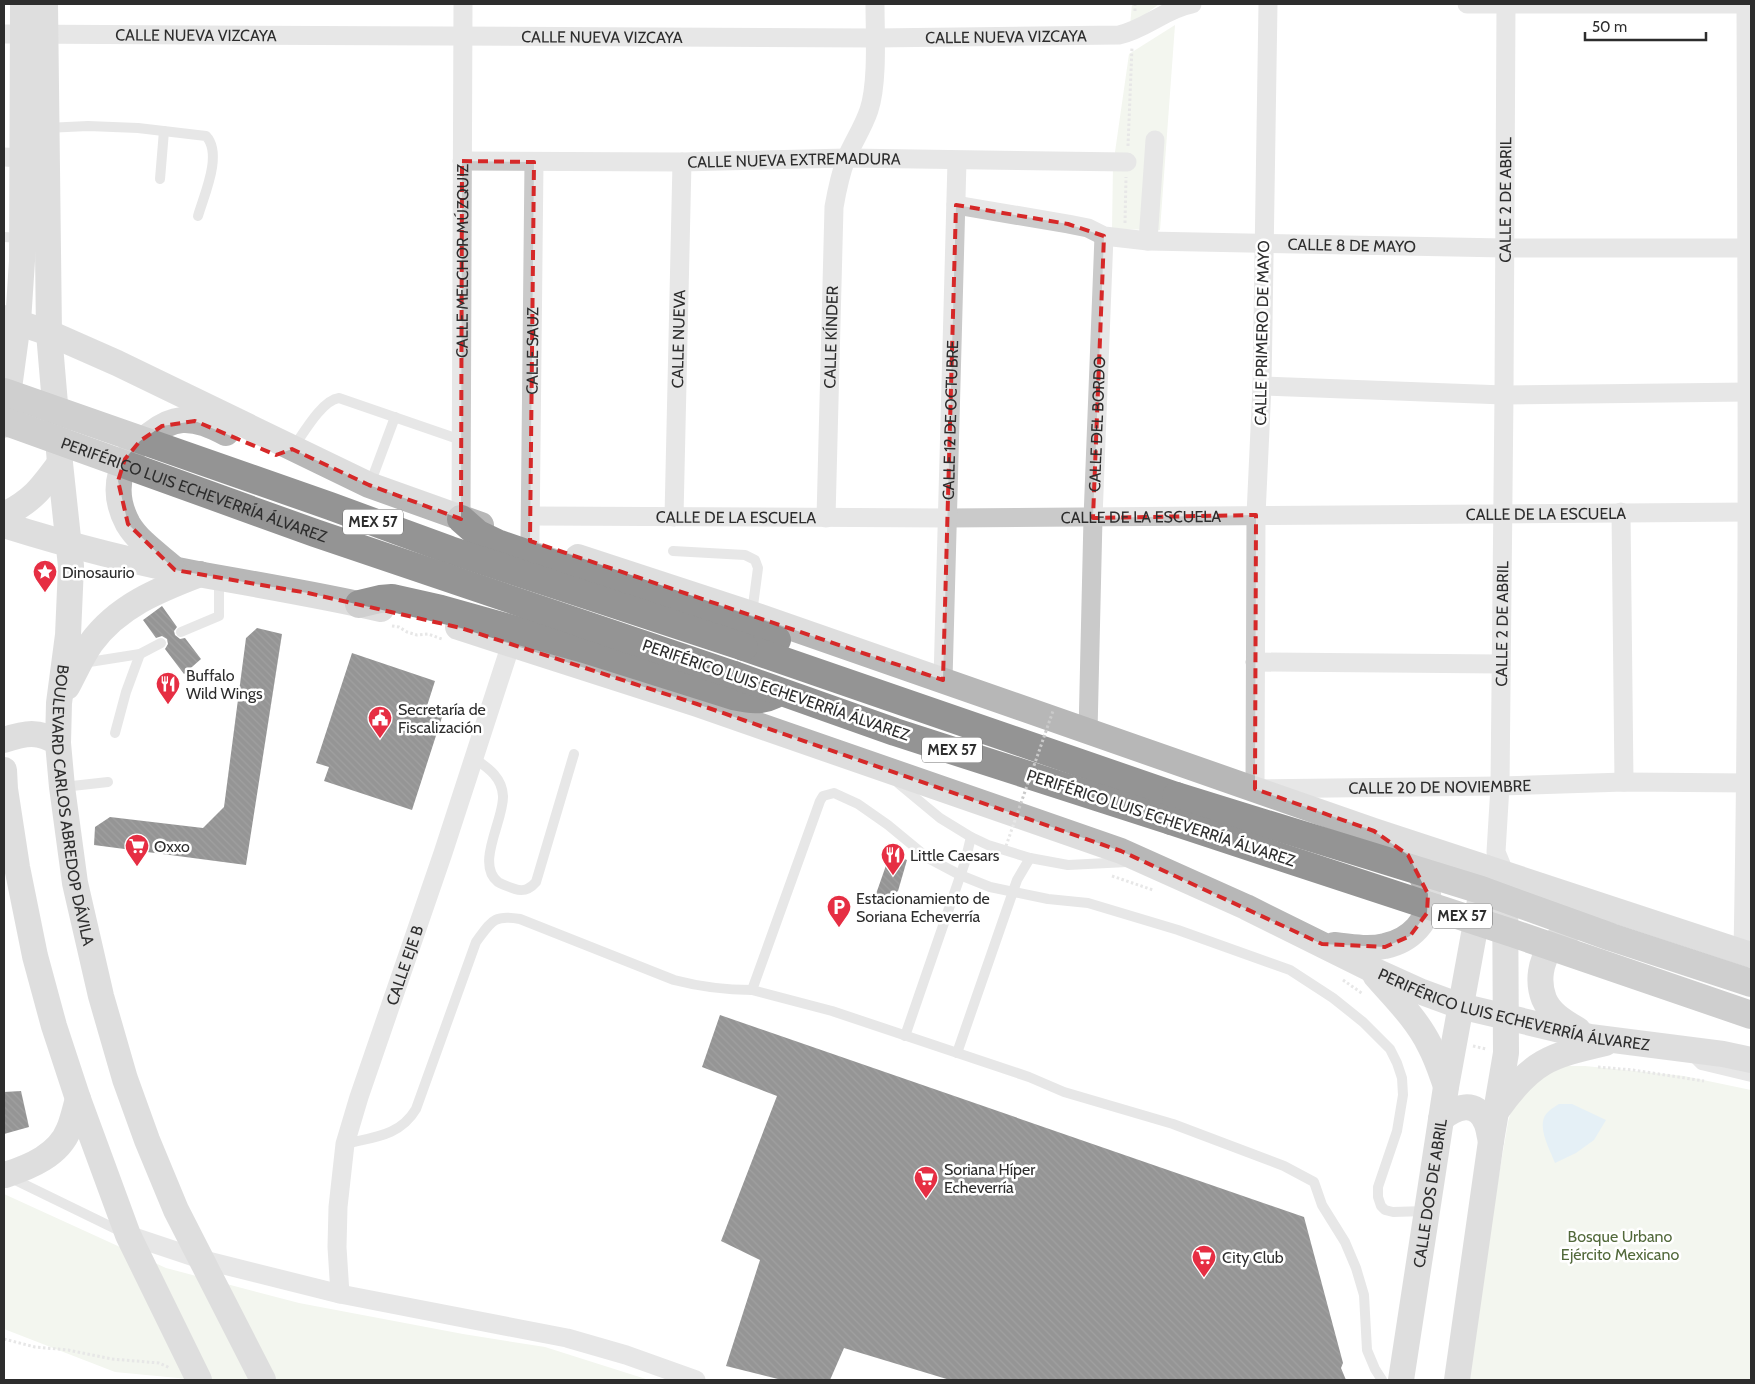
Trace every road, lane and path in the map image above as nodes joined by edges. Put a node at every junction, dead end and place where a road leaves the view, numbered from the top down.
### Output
1 (23, 4) edge
2 (45, 4) edge
3 (463, 4) edge
4 (875, 4) edge
5 (1135, 4) edge
6 (1192, 4) edge
7 (1268, 4) edge
8 (1467, 4) edge
9 (1506, 4) edge
10 (1746, 4) edge
11 (1751, 4) edge
12 (1133, 32) junction
13 (24, 35) edge
14 (463, 38) junction
15 (875, 38) junction
16 (35, 129) junction
17 (164, 131) junction
18 (1155, 140) dead end
19 (13, 158) edge
20 (847, 158) junction
21 (957, 160) junction
22 (462, 161) junction
23 (534, 162) junction
24 (682, 162) junction
25 (1127, 162) junction
26 (160, 178) dead end
27 (956, 205) junction
28 (198, 216) dead end
29 (1104, 236) junction
30 (1124, 239) junction
31 (1148, 241) junction
32 (1264, 244) junction
33 (16, 245) edge
34 (1504, 248) junction
35 (1749, 248) edge
36 (4, 291) edge
37 (11, 320) edge
38 (49, 333) junction
39 (1262, 386) junction
40 (4, 392) edge
41 (1747, 392) junction
42 (1504, 395) junction
43 (395, 418) junction
44 (4, 421) edge
45 (4, 425) edge
46 (461, 440) junction
47 (292, 449) junction
48 (60, 463) junction
49 (369, 485) junction
50 (1621, 512) junction
51 (1749, 512) edge
52 (1502, 514) junction
53 (1256, 515) junction
54 (4, 516) edge
55 (531, 516) junction
56 (674, 517) junction
57 (826, 518) junction
58 (947, 518) junction
59 (1093, 518) junction
60 (461, 519) junction
61 (4, 524) edge
62 (530, 541) junction
63 (70, 545) junction
64 (673, 551) dead end
65 (198, 574) junction
66 (359, 604) junction
67 (752, 614) junction
68 (181, 632) dead end
69 (161, 644) dead end
70 (511, 644) junction
71 (140, 654) junction
72 (1255, 662) junction
73 (80, 663) junction
74 (1500, 664) junction
75 (944, 680) junction
76 (782, 692) junction
77 (872, 692) junction
78 (59, 703) junction
79 (1053, 711) dead end
80 (1748, 715) edge
81 (1088, 732) junction
82 (115, 733) dead end
83 (4, 740) edge
84 (58, 743) junction
85 (574, 754) dead end
86 (474, 758) junction
87 (879, 767) junction
88 (4, 770) edge
89 (108, 782) dead end
90 (1624, 782) junction
91 (1748, 783) edge
92 (1500, 786) junction
93 (62, 787) junction
94 (1255, 789) junction
95 (1174, 808) junction
96 (1374, 831) junction
97 (971, 837) junction
98 (1006, 846) dead end
99 (1030, 858) junction
100 (1146, 861) junction
101 (1496, 864) junction
102 (960, 875) junction
103 (1013, 892) junction
104 (1660, 925) junction
105 (1322, 944) junction
106 (1747, 953) edge
107 (1369, 968) junction
108 (1751, 983) edge
109 (752, 990) junction
110 (1460, 1006) junction
111 (1506, 1016) junction
112 (1751, 1016) edge
113 (905, 1036) junction
114 (1590, 1038) junction
115 (1616, 1041) junction
116 (1692, 1050) junction
117 (957, 1053) junction
118 (1751, 1060) edge
119 (1751, 1077) edge
120 (1446, 1087) junction
121 (78, 1099) junction
122 (1497, 1109) junction
123 (1441, 1119) junction
124 (1491, 1141) junction
125 (345, 1144) junction
126 (5, 1175) edge
127 (1427, 1211) junction
128 (128, 1234) junction
129 (200, 1259) junction
130 (340, 1294) junction
131 (4, 1339) edge
132 (173, 1370) dead end
133 (199, 1380) edge
134 (263, 1380) edge
135 (696, 1380) edge
136 (1382, 1380) edge
137 (1401, 1380) edge
138 (1457, 1380) edge

1 - 13 street
2 - 13 street
3 - 14 street, CALLE MELCHOR MÚZQUIZ
4 - 15 street, CALLE KÍNDER
5 - 12 path
6 - 12 street, CALLE NUEVA VIZCAYA
7 - 32 street, CALLE PRIMERO DE MAYO
8 - 9 street
9 - 10 street
9 - 34 street, CALLE 2 DE ABRIL
10 - 11 street
10 - 35 street
12 - 15 street, CALLE NUEVA VIZCAYA
12 - 25 path
13 - 14 street, CALLE NUEVA VIZCAYA
13 - 16 street
14 - 15 street, CALLE NUEVA VIZCAYA
14 - 22 street, CALLE MELCHOR MÚZQUIZ
15 - 20 street, CALLE KÍNDER
16 - 17 lane
16 - 19 street
16 - 38 street, BOULEVARD CARLOS ABREDOP DÁVILA
17 - 26 lane
17 - 28 lane
18 - 31 street
19 - 33 street
20 - 21 street, CALLE NUEVA EXTREMADURA
20 - 24 street, CALLE NUEVA EXTREMADURA
20 - 57 street, CALLE KÍNDER
21 - 25 street, CALLE NUEVA EXTREMADURA
21 - 27 street, CALLE 12 DE OCTUBRE
22 - 23 street, CALLE NUEVA EXTREMADURA
22 - 46 street, CALLE MELCHOR MÚZQUIZ
23 - 24 street, CALLE NUEVA EXTREMADURA
23 - 55 street, CALLE SAUZ
24 - 56 street, CALLE NUEVA
25 - 30 path
27 - 29 street, CALLE 8 DE MAYO
27 - 58 street, CALLE 12 DE OCTUBRE
29 - 30 street, CALLE 8 DE MAYO
29 - 59 street, CALLE DEL BORDO
30 - 31 street, CALLE 8 DE MAYO
31 - 32 street, CALLE 8 DE MAYO
32 - 34 street, CALLE 8 DE MAYO
32 - 39 street, CALLE PRIMERO DE MAYO
33 - 36 street
33 - 37 street
34 - 35 street, CALLE 8 DE MAYO
34 - 42 street, CALLE 2 DE ABRIL
35 - 41 street
37 - 38 street
37 - 45 street
38 - 47 street
38 - 48 street, BOULEVARD CARLOS ABREDOP DÁVILA
39 - 42 street
39 - 53 street, CALLE PRIMERO DE MAYO
40 - 77 highway, PERIFÉRICO LUIS ECHEVERRÍA ÁLVAREZ / MEX 57, bridge
41 - 42 street
41 - 51 street
42 - 52 street, CALLE 2 DE ABRIL
43 - 46 lane
43 - 47 lane
43 - 49 lane
44 - 76 highway, PERIFÉRICO LUIS ECHEVERRÍA ÁLVAREZ / MEX 57, bridge
46 - 60 street, CALLE MELCHOR MÚZQUIZ
47 - 49 street
47 - 65 street
48 - 54 street
48 - 63 street, BOULEVARD CARLOS ABREDOP DÁVILA
49 - 60 street
50 - 51 street, CALLE DE LA ESCUELA
50 - 52 street, CALLE DE LA ESCUELA
50 - 90 street
51 - 80 street
52 - 53 street, CALLE DE LA ESCUELA
52 - 74 street, CALLE 2 DE ABRIL
53 - 59 street, CALLE DE LA ESCUELA
53 - 72 street, CALLE PRIMERO DE MAYO
55 - 56 street, CALLE DE LA ESCUELA
55 - 62 street, CALLE SAUZ
56 - 57 street, CALLE DE LA ESCUELA
57 - 58 street, CALLE DE LA ESCUELA
58 - 59 street, CALLE DE LA ESCUELA
58 - 75 street, CALLE 12 DE OCTUBRE
59 - 81 street, CALLE DEL BORDO
60 - 62 street
60 - 77 highway
61 - 63 street, PERIFÉRICO LUIS ECHEVERRÍA ÁLVAREZ
62 - 67 street
63 - 65 street, PERIFÉRICO LUIS ECHEVERRÍA ÁLVAREZ
63 - 78 street, BOULEVARD CARLOS ABREDOP DÁVILA
64 - 67 lane
65 - 66 street, PERIFÉRICO LUIS ECHEVERRÍA ÁLVAREZ
65 - 68 lane
65 - 73 street
66 - 70 street, PERIFÉRICO LUIS ECHEVERRÍA ÁLVAREZ
66 - 76 highway
67 - 75 street
69 - 71 lane
70 - 86 street, CALLE EJE B
70 - 87 street, PERIFÉRICO LUIS ECHEVERRÍA ÁLVAREZ
71 - 73 lane
71 - 82 lane
72 - 74 street
72 - 94 street, CALLE PRIMERO DE MAYO
73 - 78 street
74 - 92 street, CALLE 2 DE ABRIL
75 - 81 street
76 - 95 highway, PERIFÉRICO LUIS ECHEVERRÍA ÁLVAREZ / MEX 57
77 - 95 highway, PERIFÉRICO LUIS ECHEVERRÍA ÁLVAREZ / MEX 57
78 - 84 street, BOULEVARD CARLOS ABREDOP DÁVILA
79 - 98 path, bridge
80 - 91 street
81 - 94 street
83 - 84 street
84 - 93 street, BOULEVARD CARLOS ABREDOP DÁVILA
85 - 86 lane
86 - 125 street, CALLE EJE B
87 - 97 lane
87 - 100 street, PERIFÉRICO LUIS ECHEVERRÍA ÁLVAREZ
88 - 121 street
89 - 93 lane
90 - 91 street, CALLE 20 DE NOVIEMBRE
90 - 92 street, CALLE 20 DE NOVIEMBRE
91 - 106 street
92 - 94 street, CALLE 20 DE NOVIEMBRE
92 - 101 street, CALLE 2 DE ABRIL
93 - 129 street, BOULEVARD CARLOS ABREDOP DÁVILA
94 - 96 street
95 - 108 highway, PERIFÉRICO LUIS ECHEVERRÍA ÁLVAREZ / MEX 57, bridge
95 - 112 highway, PERIFÉRICO LUIS ECHEVERRÍA ÁLVAREZ / MEX 57, bridge
96 - 101 street
96 - 105 street
97 - 99 lane
97 - 102 lane
99 - 100 lane
99 - 103 lane
100 - 105 street, PERIFÉRICO LUIS ECHEVERRÍA ÁLVAREZ
101 - 104 street
101 - 110 street, CALLE 2 DE ABRIL
101 - 111 street, CALLE 2 DE ABRIL
102 - 103 lane
102 - 109 lane
102 - 113 lane
103 - 117 lane
103 - 127 lane
104 - 106 street
104 - 114 street
105 - 107 street, PERIFÉRICO LUIS ECHEVERRÍA ÁLVAREZ
107 - 110 street, PERIFÉRICO LUIS ECHEVERRÍA ÁLVAREZ
107 - 120 street
109 - 113 lane
109 - 125 lane
110 - 111 street, PERIFÉRICO LUIS ECHEVERRÍA ÁLVAREZ
110 - 120 street, CALLE DOS DE ABRIL
111 - 114 street, PERIFÉRICO LUIS ECHEVERRÍA ÁLVAREZ
111 - 122 street
113 - 117 lane
114 - 115 street, PERIFÉRICO LUIS ECHEVERRÍA ÁLVAREZ
115 - 116 street, PERIFÉRICO LUIS ECHEVERRÍA ÁLVAREZ
115 - 122 street
116 - 118 street, PERIFÉRICO LUIS ECHEVERRÍA ÁLVAREZ
116 - 119 lane
117 - 136 lane
120 - 123 street, CALLE DOS DE ABRIL
121 - 126 street
121 - 128 street
122 - 124 street
123 - 124 street
123 - 127 street, CALLE DOS DE ABRIL
124 - 138 street
125 - 130 street, CALLE EJE B
126 - 128 lane
127 - 137 street, CALLE DOS DE ABRIL
128 - 129 street
128 - 133 street
129 - 130 street
129 - 134 street, BOULEVARD CARLOS ABREDOP DÁVILA
130 - 135 street
131 - 132 path

